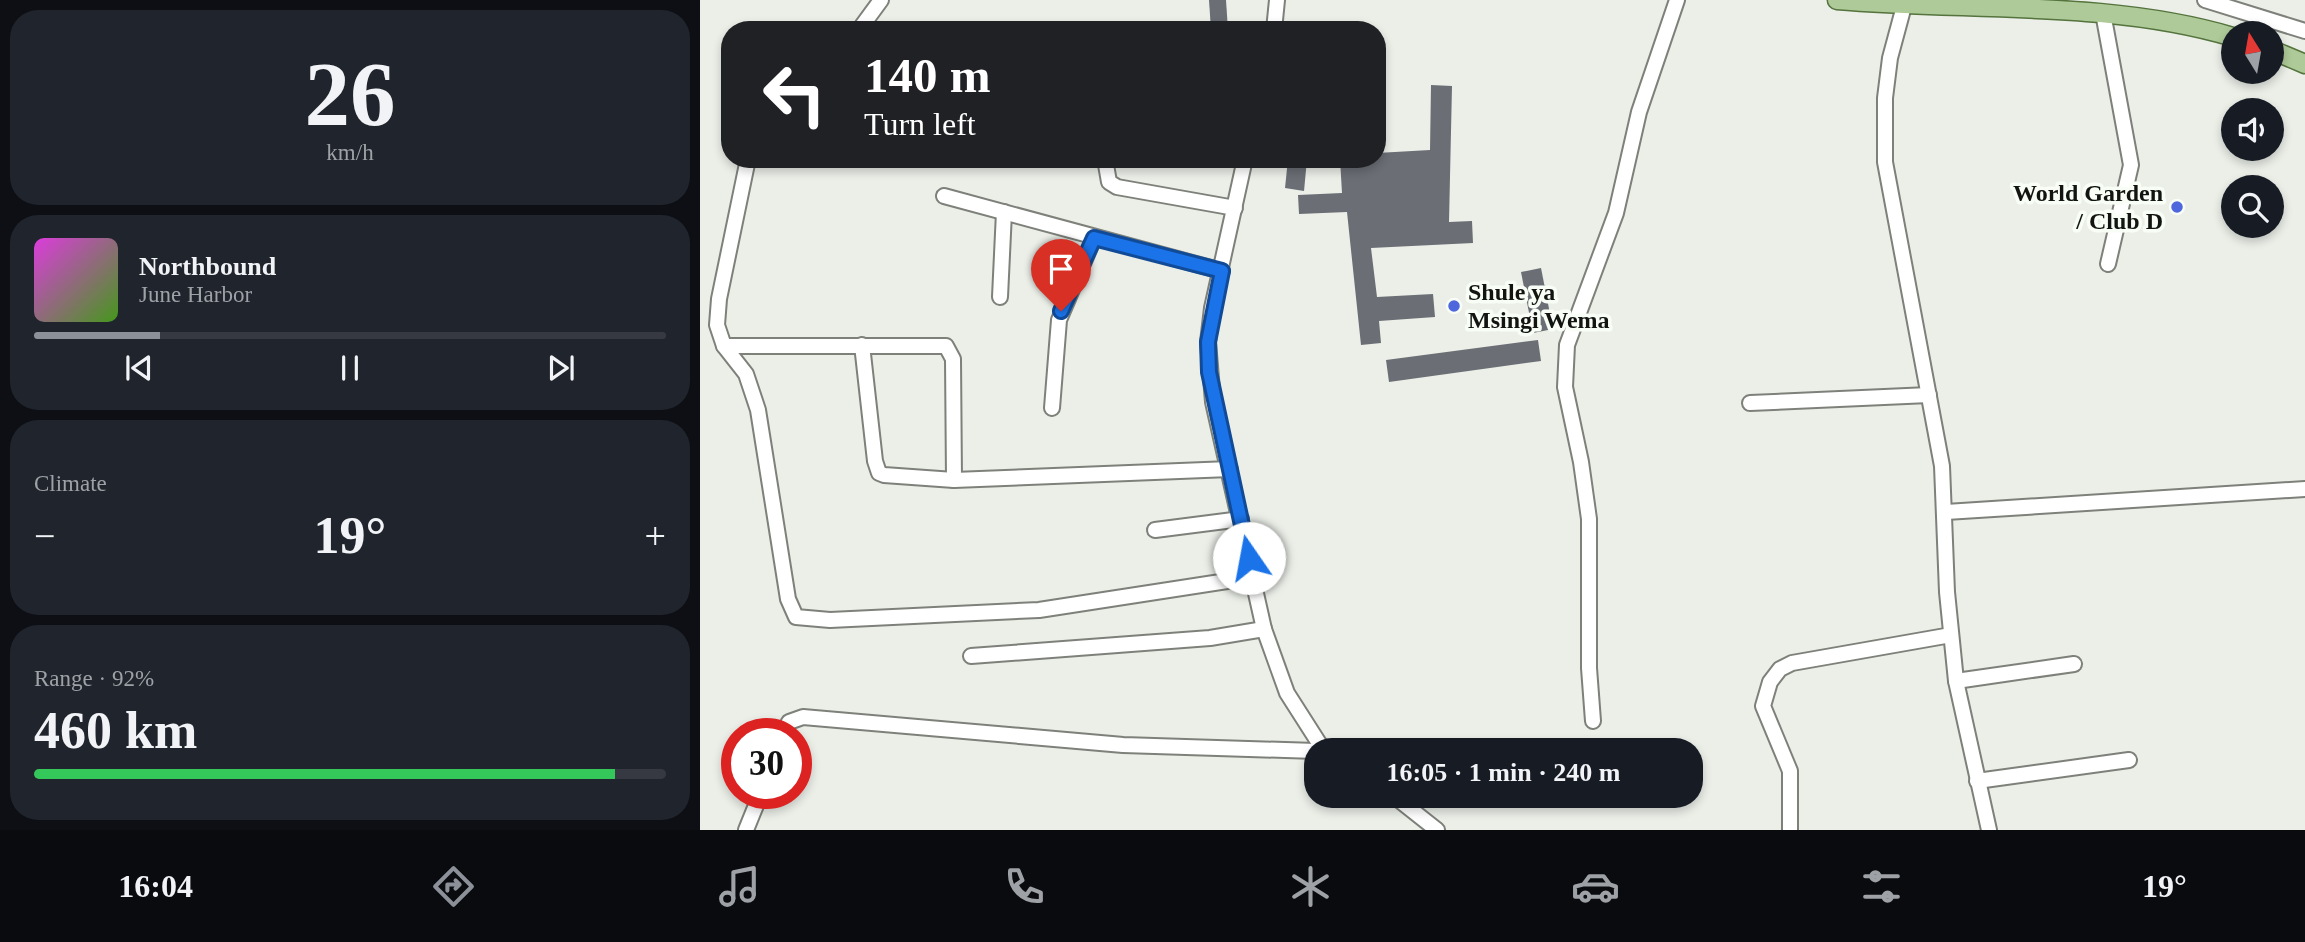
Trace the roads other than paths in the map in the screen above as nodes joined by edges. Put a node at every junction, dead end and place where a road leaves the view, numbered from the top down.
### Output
1 (881, 0) edge
2 (1277, 0) edge
3 (1677, 0) edge
4 (1837, 0) edge
5 (2205, 0) edge
6 (1904, 6) junction
7 (2103, 13) junction
8 (866, 21) edge
9 (1275, 21) edge
10 (2305, 31) edge
11 (2221, 34) edge
12 (2284, 55) edge
13 (2305, 64) edge
14 (746, 168) edge
15 (1107, 168) edge
16 (1243, 168) edge
17 (943, 196) dead end
18 (1235, 208) junction
19 (1004, 212) junction
20 (1094, 238) junction
21 (2108, 264) dead end
22 (1222, 271) junction
23 (1000, 297) dead end
24 (862, 345) junction
25 (724, 346) junction
26 (1930, 395) junction
27 (1750, 404) dead end
28 (1052, 408) dead end
29 (1230, 469) junction
30 (954, 480) junction
31 (2305, 489) edge
32 (1946, 512) junction
33 (1241, 519) junction
34 (1155, 530) dead end
35 (1253, 577) junction
36 (1265, 629) junction
37 (1951, 635) junction
38 (971, 656) dead end
39 (2074, 664) dead end
40 (1956, 681) junction
41 (800, 718) edge
42 (1593, 721) dead end
43 (1315, 738) edge
44 (1304, 751) edge
45 (2129, 760) dead end
46 (1977, 781) junction
47 (1409, 808) edge
48 (755, 809) edge
49 (747, 830) edge
50 (1437, 830) edge
51 (1790, 830) edge
52 (1989, 830) edge

1 - 8 street
2 - 9 street
3 - 42 street
4 - 6 main road
5 - 10 street
6 - 7 main road
6 - 26 street
7 - 11 main road
7 - 21 street
12 - 13 main road
14 - 25 street
15 - 18 street
16 - 18 street
17 - 19 street
18 - 22 street
19 - 20 street
19 - 23 street
20 - 22 street
20 - 28 street
22 - 29 street
24 - 25 street
24 - 30 street
24 - 30 street
25 - 35 street
26 - 27 street
26 - 32 street
29 - 30 street
29 - 33 street
31 - 32 street
32 - 37 street
33 - 34 street
33 - 35 street
35 - 36 street
36 - 38 street
36 - 43 street
37 - 40 street
37 - 51 street
39 - 40 street
40 - 46 street
41 - 44 street
45 - 46 street
46 - 52 street
47 - 50 street
48 - 49 street

